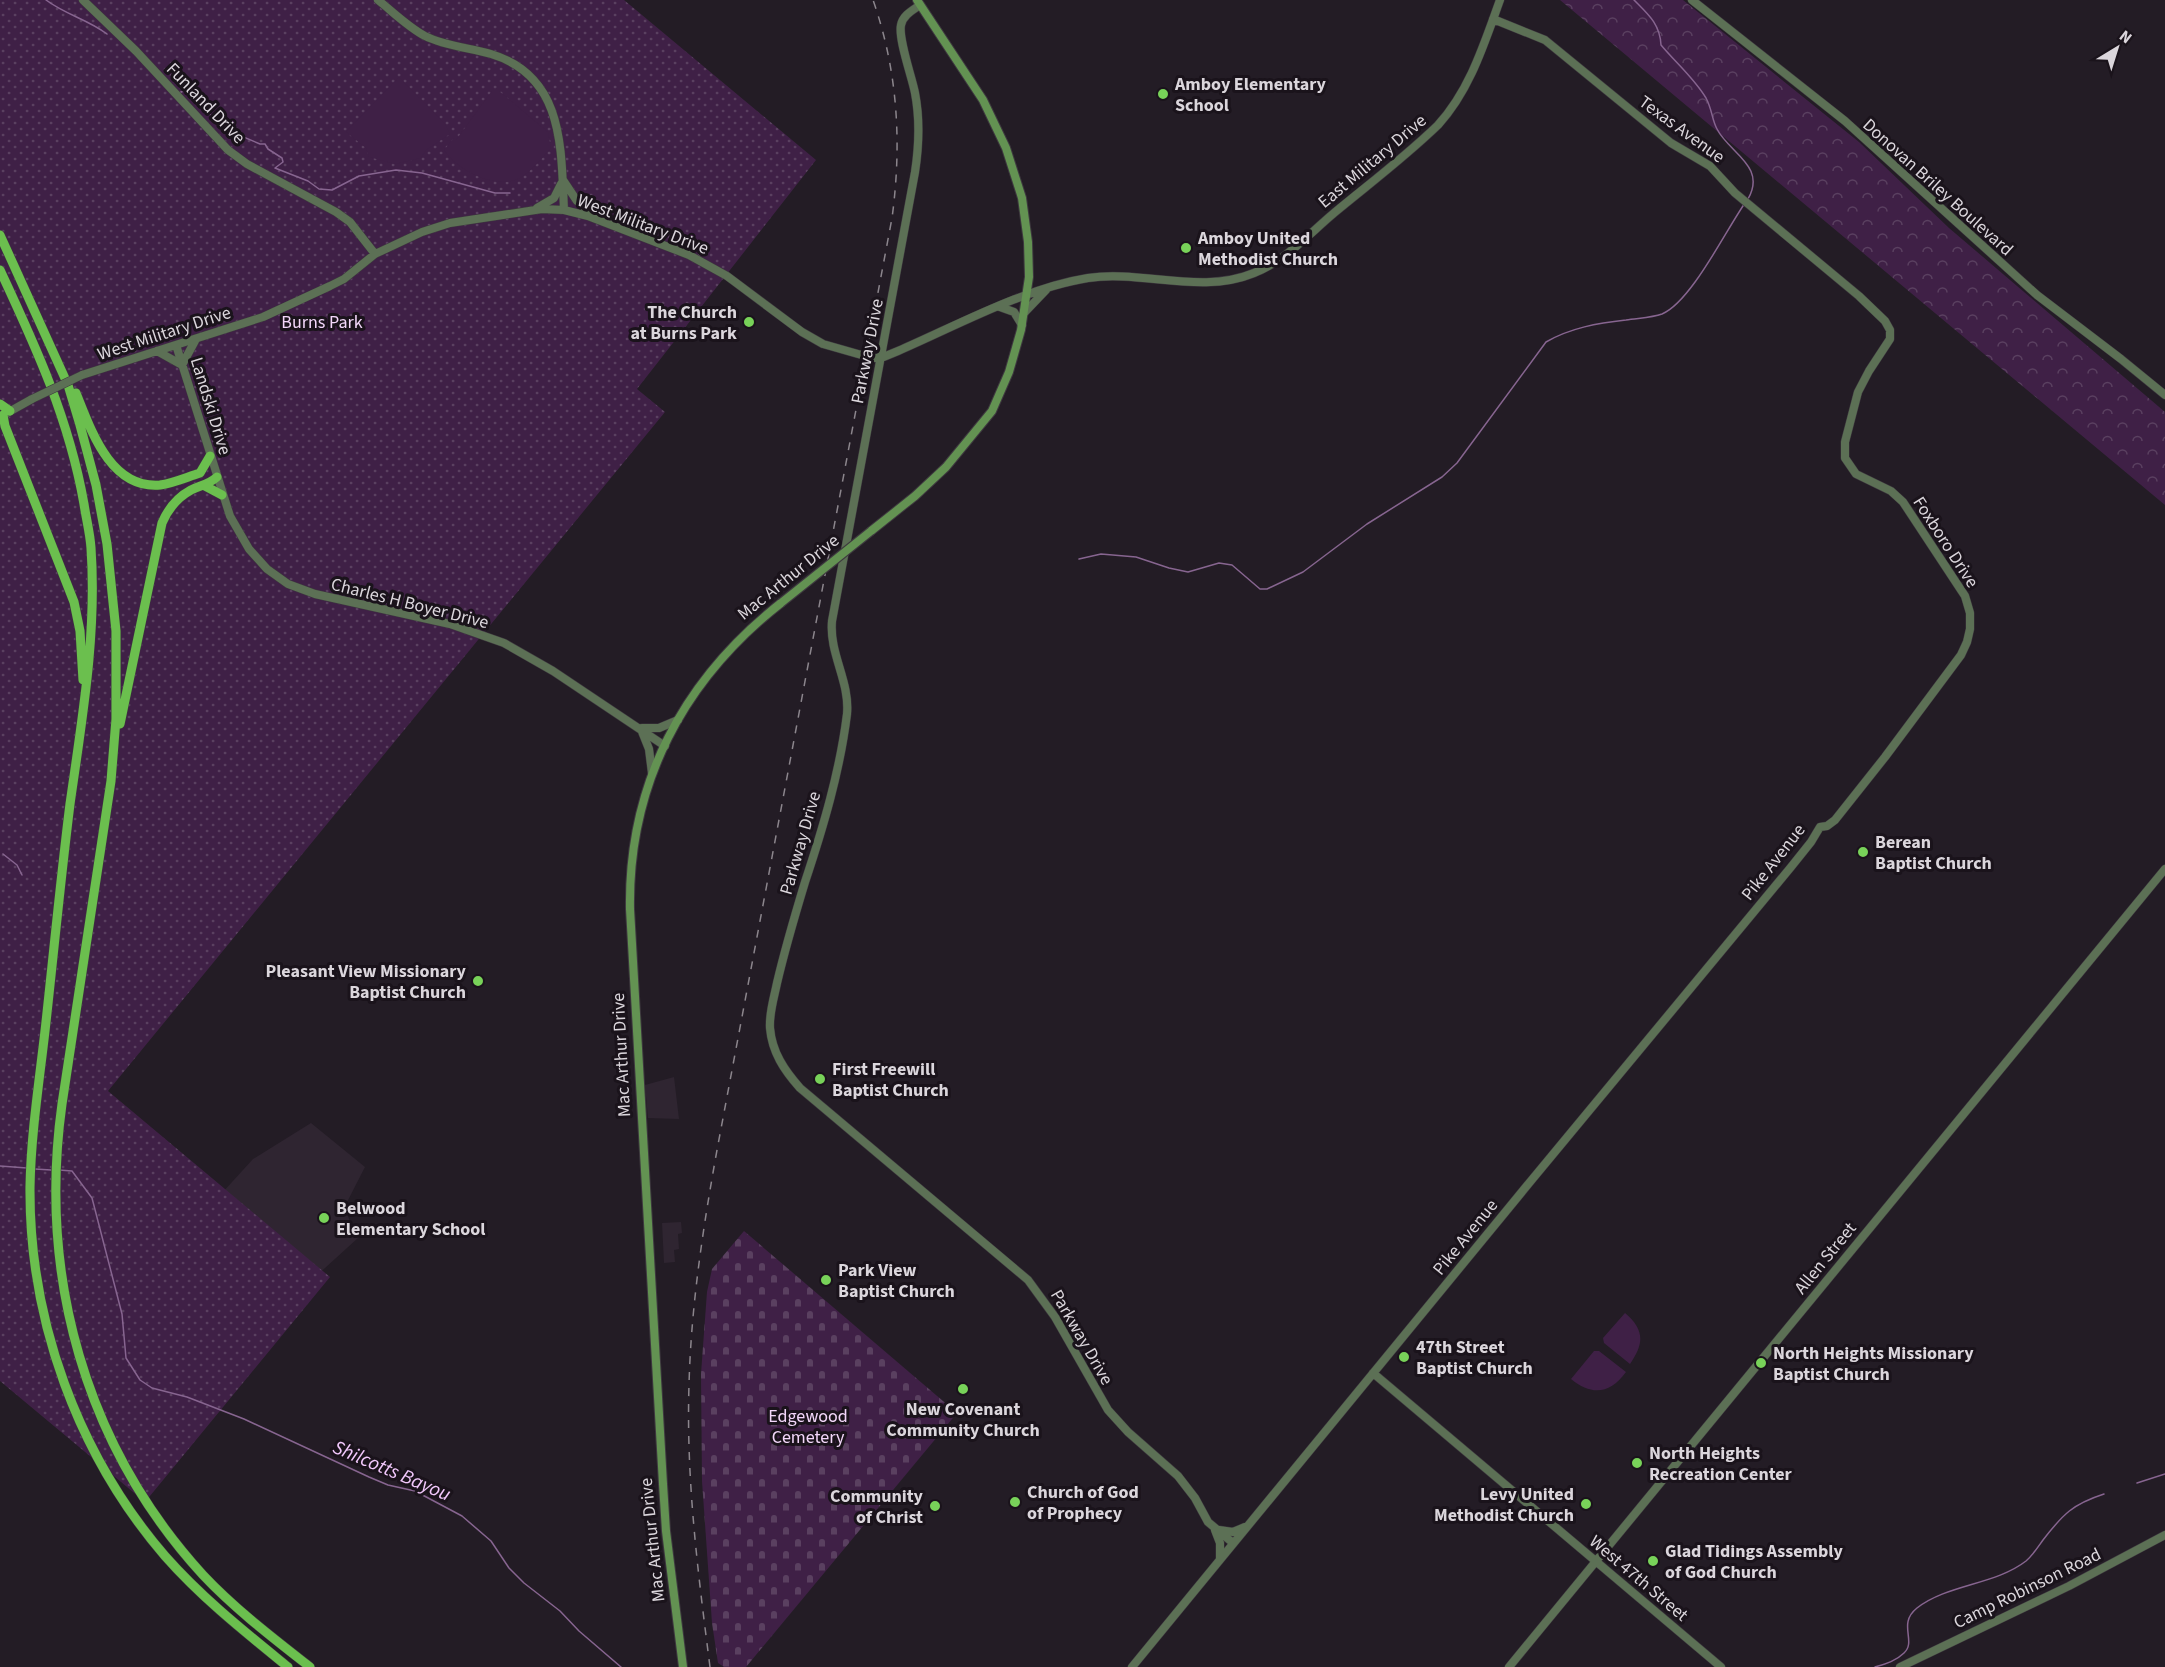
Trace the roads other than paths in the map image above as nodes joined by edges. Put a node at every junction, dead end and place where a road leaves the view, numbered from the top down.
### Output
1 (83, 0) edge
2 (378, 0) edge
3 (1500, 0) edge
4 (1692, 0) edge
5 (918, 3) edge
6 (1493, 19) junction
7 (562, 180) junction
8 (533, 210) junction
9 (564, 210) junction
10 (603, 221) junction
11 (0, 235) edge
12 (364, 239) junction
13 (375, 254) junction
14 (363, 263) junction
15 (0, 270) edge
16 (1048, 288) junction
17 (1027, 295) junction
18 (998, 307) junction
19 (1024, 313) junction
20 (1022, 325) junction
21 (1890, 332) joint
22 (196, 339) junction
23 (883, 343) junction
24 (176, 345) junction
25 (157, 351) junction
26 (898, 351) junction
27 (881, 358) junction
28 (182, 365) junction
29 (68, 385) junction
30 (2165, 395) edge
31 (0, 404) edge
32 (4, 414) edge
33 (3, 428) edge
34 (210, 456) junction
35 (200, 473) junction
36 (216, 474) junction
37 (205, 486) junction
38 (222, 495) junction
39 (85, 696) junction
40 (678, 720) junction
41 (640, 727) junction
42 (115, 744) junction
43 (665, 746) junction
44 (652, 773) junction
45 (1820, 827) joint
46 (2165, 869) edge
47 (1373, 1373) junction
48 (1248, 1525) junction
49 (1215, 1528) junction
50 (2165, 1535) edge
51 (1233, 1543) junction
52 (1220, 1558) junction
53 (1597, 1561) junction
54 (288, 1667) edge
55 (310, 1667) edge
56 (683, 1667) edge
57 (1132, 1667) edge
58 (1509, 1667) edge
59 (1721, 1667) edge
60 (1900, 1667) edge

1 - 12 street, Funland Drive
2 - 7 street
3 - 6 street, East Military Drive
4 - 30 street, Donovan Briley Boulevard
5 - 17 main road, Mac Arthur Drive
5 - 23 street, Parkway Drive
6 - 16 street, East Military Drive
6 - 21 street, Texas Avenue
7 - 8 street
7 - 9 street
7 - 10 street
8 - 9 street, West Military Drive
8 - 13 street, West Military Drive
9 - 10 street, West Military Drive
10 - 27 street, West Military Drive
11 - 29 highway
12 - 13 street, Funland Drive
12 - 14 street
13 - 14 street, West Military Drive
14 - 22 street, West Military Drive
15 - 39 highway
16 - 17 street, East Military Drive
16 - 19 street
17 - 18 street
17 - 19 main road, Mac Arthur Drive
18 - 20 street
18 - 26 street
19 - 20 main road, Mac Arthur Drive
20 - 40 main road, Mac Arthur Drive, bridge
21 - 45 street, Foxboro Drive
22 - 24 street, West Military Drive
22 - 28 street
23 - 26 street
23 - 27 street, Parkway Drive
24 - 25 street, West Military Drive
24 - 28 street, Landski Drive
25 - 28 street
25 - 32 street, West Military Drive, bridge
26 - 27 street
27 - 49 street, Parkway Drive
28 - 34 street, Landski Drive
29 - 35 highway
29 - 42 highway
31 - 32 highway
32 - 33 highway
33 - 39 highway
34 - 35 highway
34 - 36 street, Landski Drive
35 - 36 highway
36 - 37 highway
36 - 38 street, Charles H Boyer Drive
37 - 38 highway
37 - 42 highway
38 - 41 street, Charles H Boyer Drive
39 - 54 highway
40 - 41 street
40 - 43 main road, Mac Arthur Drive
41 - 43 street, Charles H Boyer Drive
41 - 44 street
42 - 55 highway
43 - 44 main road, Mac Arthur Drive
44 - 56 main road, Mac Arthur Drive
45 - 47 street, Pike Avenue
46 - 53 street, Allen Street
47 - 48 street, Pike Avenue
47 - 53 street, West 47th Street
48 - 49 street
48 - 51 street, Pike Avenue
49 - 51 street, Parkway Drive
49 - 52 street, Parkway Drive
50 - 60 street, Camp Robinson Road
51 - 52 street, Pike Avenue
52 - 57 street, Pike Avenue
53 - 58 street, Allen Street
53 - 59 street, West 47th Street

